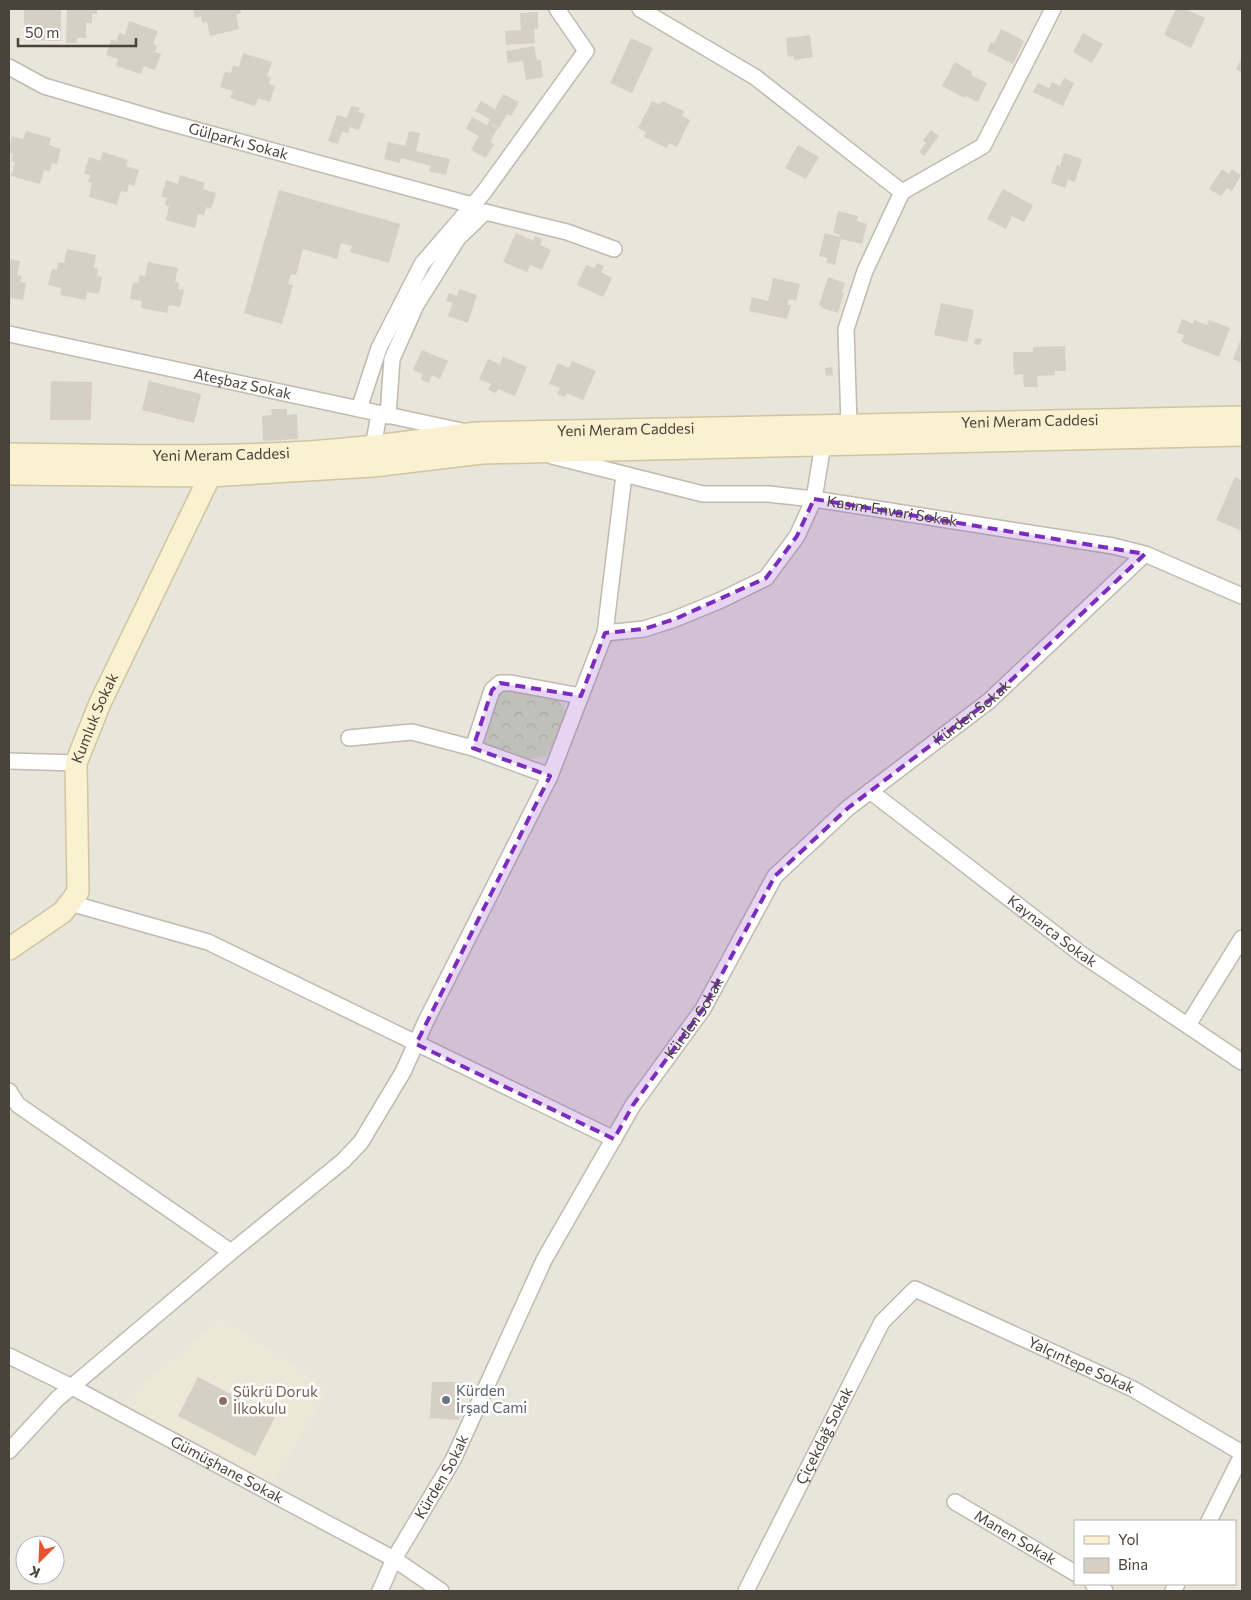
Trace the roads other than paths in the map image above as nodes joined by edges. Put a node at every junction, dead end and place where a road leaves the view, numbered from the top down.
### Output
1 (557, 9) edge
2 (640, 9) edge
3 (1053, 9) edge
4 (9, 67) edge
5 (902, 192) junction
6 (472, 205) junction
7 (614, 249) dead end
8 (9, 334) edge
9 (359, 409) junction
10 (384, 415) junction
11 (1242, 416) edge
12 (849, 425) junction
13 (476, 433) junction
14 (1242, 435) edge
15 (823, 444) junction
16 (373, 447) junction
17 (536, 452) junction
18 (9, 454) edge
19 (9, 474) edge
20 (624, 475) junction
21 (210, 476) junction
22 (814, 499) junction
23 (1145, 554) junction
24 (1242, 596) edge
25 (605, 633) junction
26 (580, 696) junction
27 (349, 738) dead end
28 (473, 748) junction
29 (9, 760) edge
30 (76, 763) junction
31 (550, 776) junction
32 (870, 791) junction
33 (70, 902) junction
34 (1242, 938) edge
35 (9, 949) edge
36 (1188, 1025) junction
37 (416, 1044) junction
38 (1242, 1062) edge
39 (9, 1092) edge
40 (614, 1139) junction
41 (231, 1252) junction
42 (916, 1289) joint
43 (9, 1356) edge
44 (72, 1387) junction
45 (9, 1451) edge
46 (1242, 1454) edge
47 (956, 1502) dead end
48 (1209, 1520) edge
49 (394, 1559) junction
50 (1074, 1572) edge
51 (749, 1590) edge
52 (380, 1591) edge
53 (441, 1591) edge

1 - 6 street
2 - 5 street
3 - 5 street
4 - 6 street, Gülparkı Sokak
5 - 12 street
6 - 9 street
7 - 10 street
8 - 9 street, Ateşbaz Sokak
9 - 10 street, Ateşbaz Sokak
10 - 13 street, Ateşbaz Sokak
10 - 16 street
11 - 12 main road, Yeni Meram Caddesi
12 - 13 main road, Yeni Meram Caddesi
13 - 16 main road, Yeni Meram Caddesi
14 - 15 main road, Yeni Meram Caddesi
15 - 17 main road, Yeni Meram Caddesi
15 - 22 street
16 - 18 main road, Yeni Meram Caddesi
17 - 20 street, Kasım Envari Sokak
17 - 21 main road, Yeni Meram Caddesi
19 - 21 main road, Yeni Meram Caddesi
20 - 22 street, Kasım Envari Sokak
20 - 25 street
21 - 30 main road, Kumluk Sokak
22 - 23 street, Kasım Envari Sokak
22 - 25 street
23 - 24 street, Kasım Envari Sokak
23 - 32 street, Kürden Sokak
25 - 26 street
26 - 28 street
26 - 31 street
27 - 28 street
28 - 31 street
29 - 30 street
30 - 33 main road, Kumluk Sokak
31 - 37 street
32 - 36 street, Kaynarca Sokak
32 - 40 street, Kürden Sokak
33 - 35 main road, Kumluk Sokak
33 - 37 street
34 - 36 street
36 - 38 street, Kaynarca Sokak
37 - 40 street
37 - 41 street
39 - 41 street
40 - 49 street, Kürden Sokak
41 - 44 street
42 - 46 street, Yalçıntepe Sokak
42 - 51 street, Çiçekdağ Sokak
43 - 44 street, Gümüşhane Sokak
44 - 45 street
44 - 49 street, Gümüşhane Sokak
46 - 48 street
47 - 50 street, Manen Sokak
49 - 52 street, Kürden Sokak
49 - 53 street, Gümüşhane Sokak

